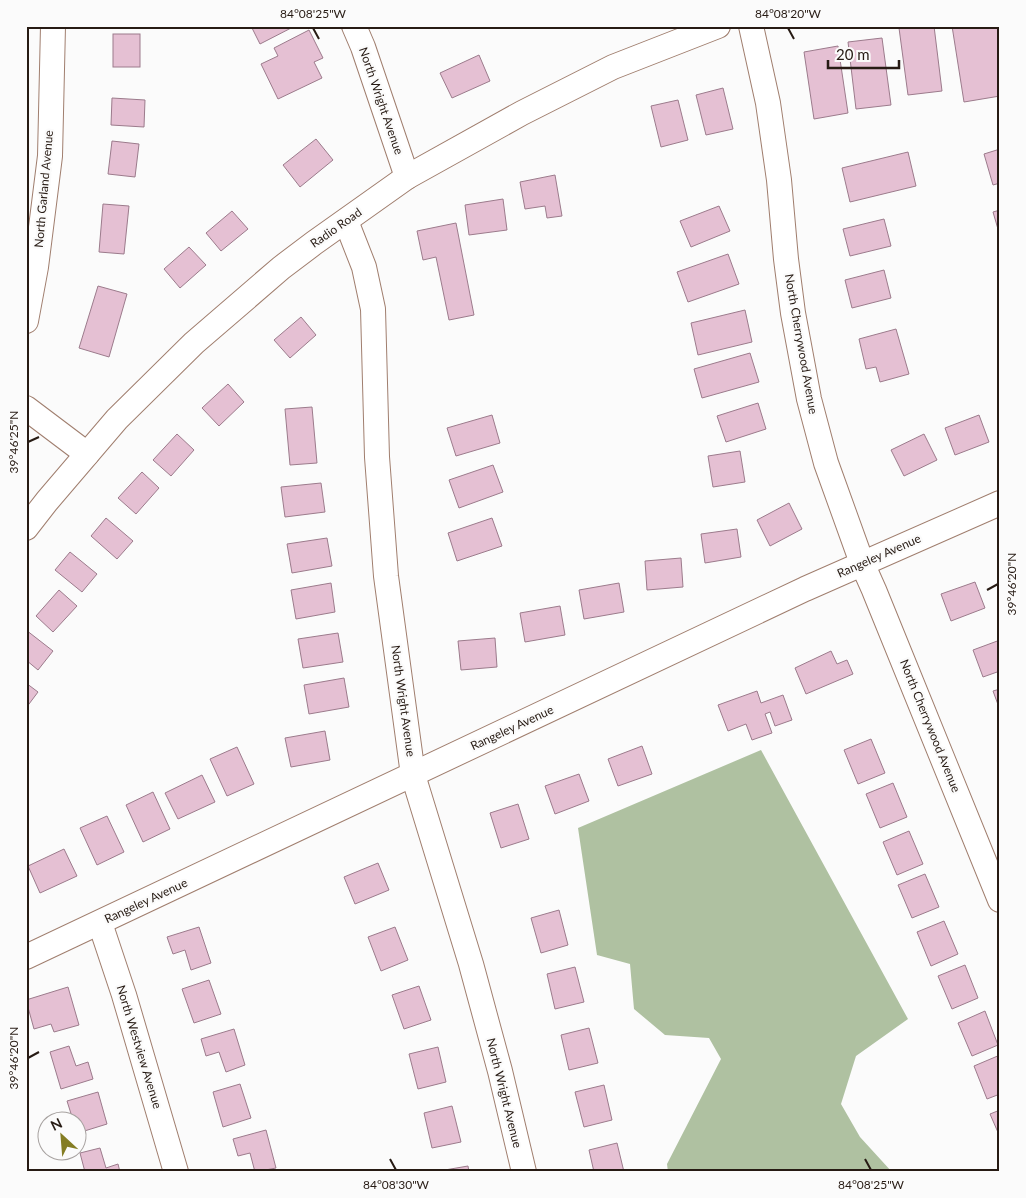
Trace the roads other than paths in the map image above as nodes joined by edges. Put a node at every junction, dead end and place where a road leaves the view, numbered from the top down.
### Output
1 (53, 26) edge
2 (354, 26) edge
3 (718, 26) edge
4 (751, 26) edge
5 (407, 177) junction
6 (346, 221) junction
7 (26, 321) edge
8 (26, 408) edge
9 (87, 454) junction
10 (1000, 503) edge
11 (26, 528) edge
12 (862, 563) junction
13 (413, 775) junction
14 (1000, 900) edge
15 (100, 923) junction
16 (26, 957) edge
17 (176, 1172) edge
18 (524, 1172) edge

1 - 7 street, North Garland Avenue
2 - 5 street, North Wright Avenue
3 - 5 street, Radio Road
4 - 12 street, North Cherrywood Avenue
5 - 6 street, Radio Road
6 - 9 street, Radio Road
6 - 13 street, North Wright Avenue
8 - 9 street
9 - 11 street, Radio Road
10 - 12 street, Rangeley Avenue
12 - 13 street, Rangeley Avenue
12 - 14 street, North Cherrywood Avenue
13 - 15 street, Rangeley Avenue
13 - 18 street, North Wright Avenue
15 - 16 street, Rangeley Avenue
15 - 17 street, North Westview Avenue

